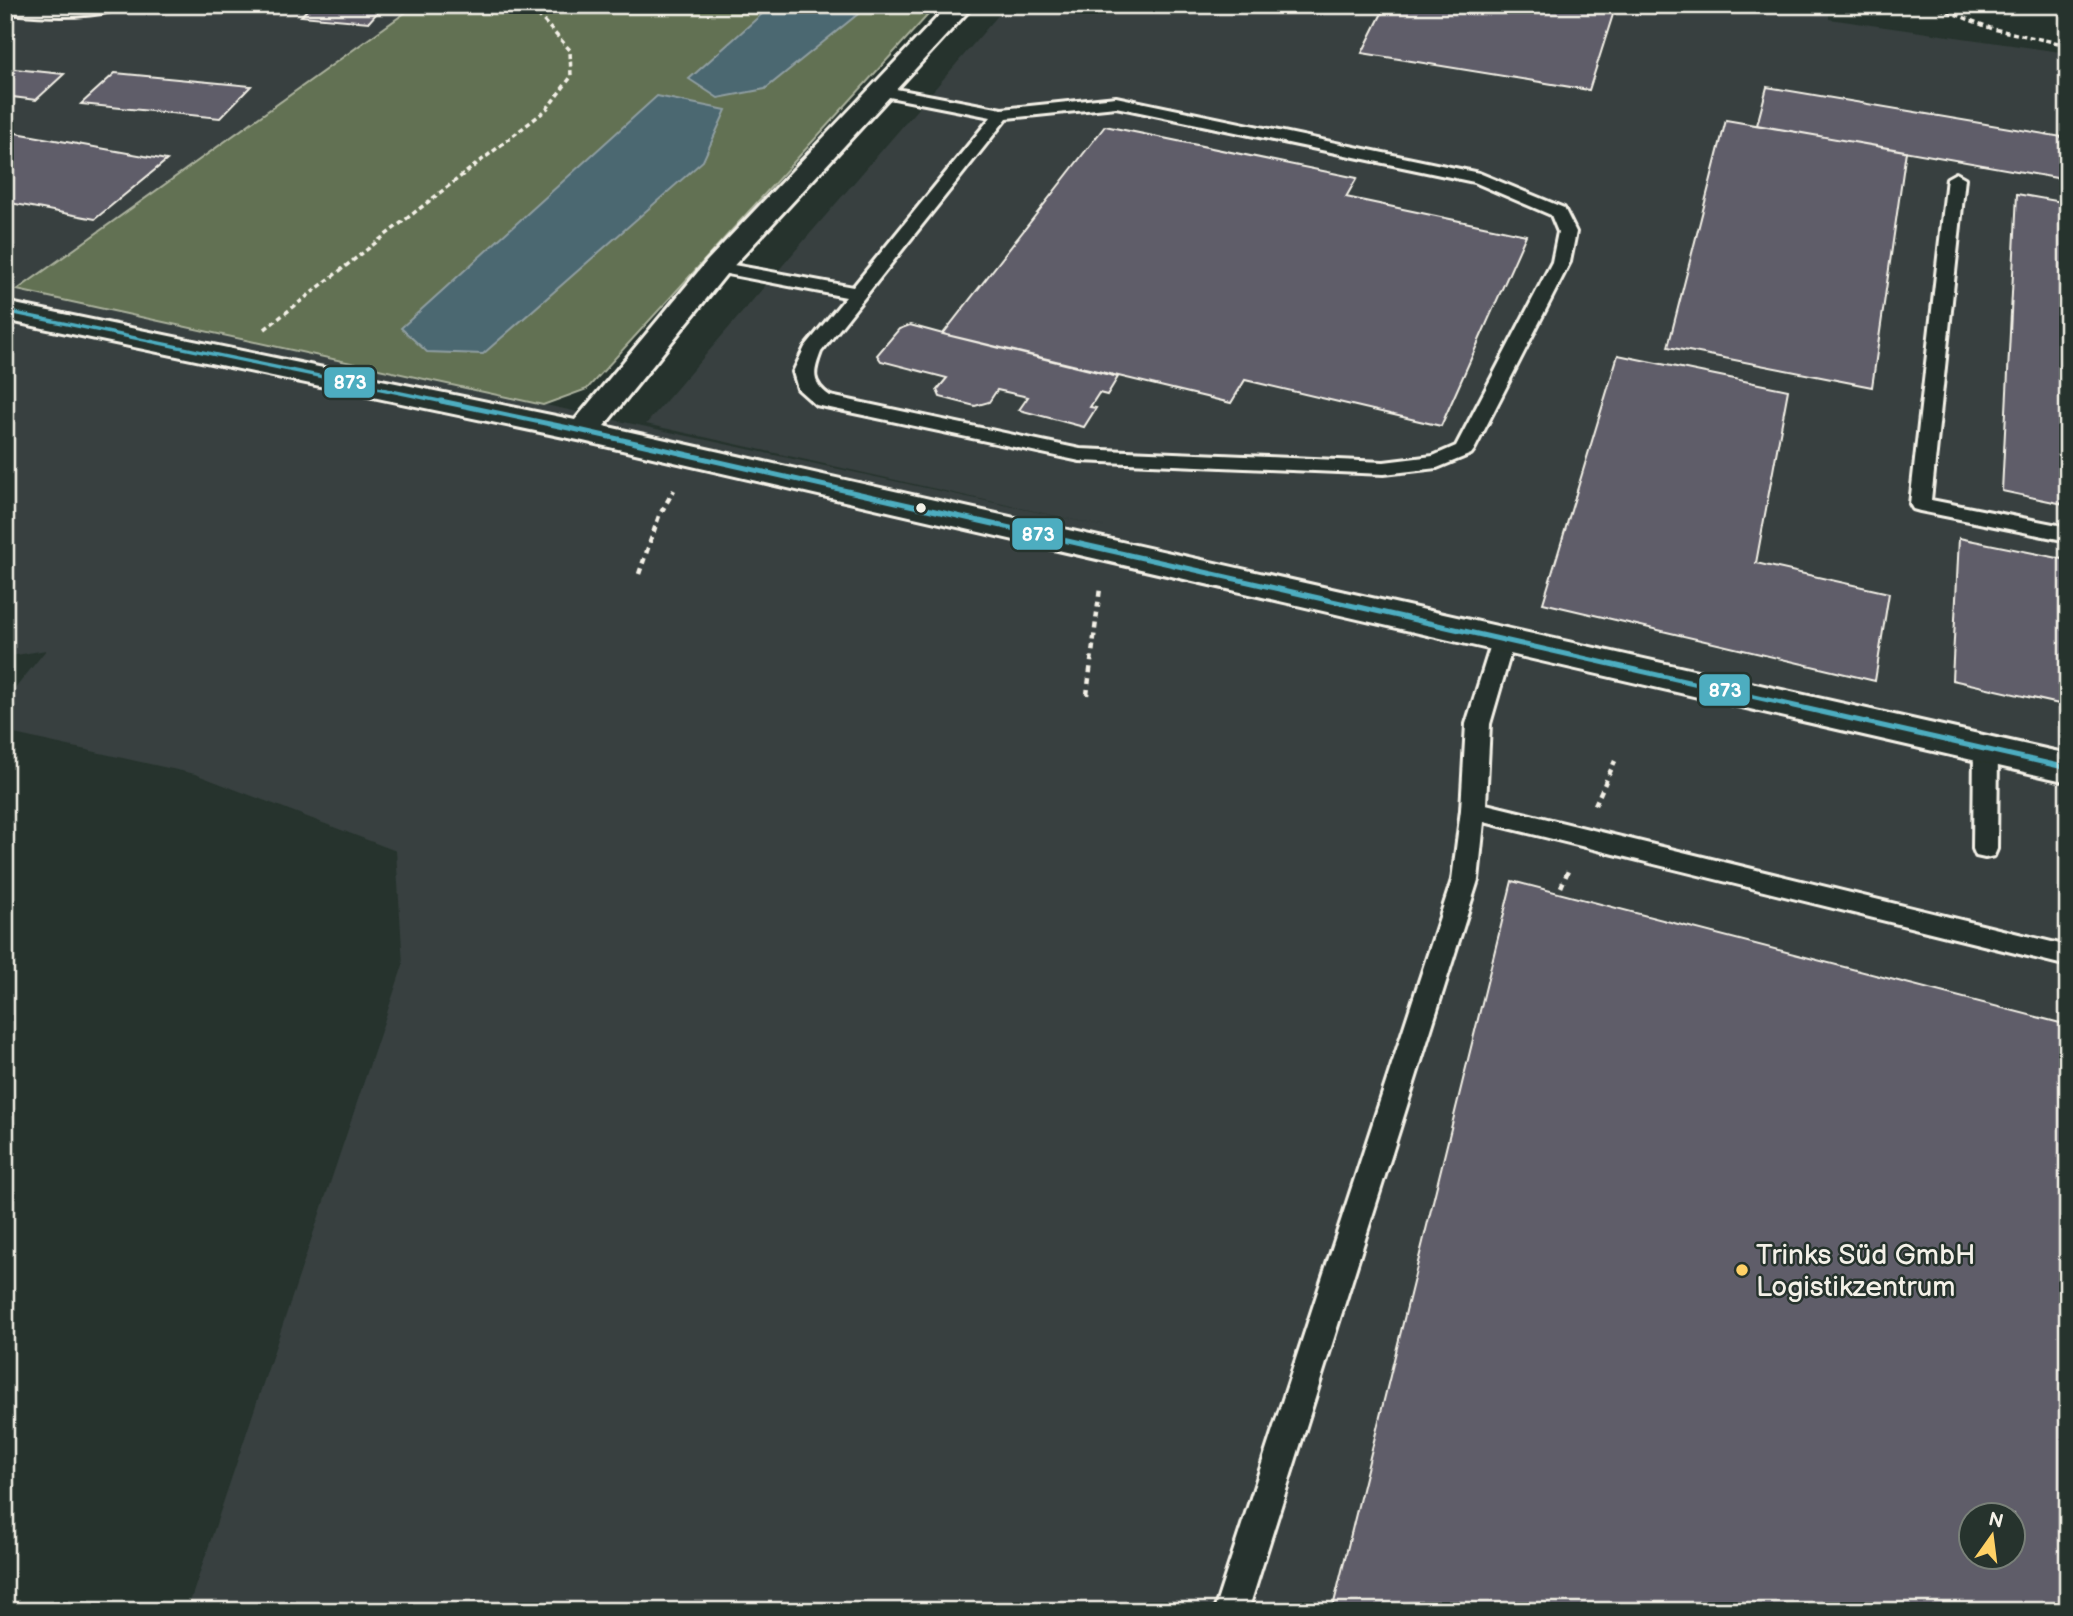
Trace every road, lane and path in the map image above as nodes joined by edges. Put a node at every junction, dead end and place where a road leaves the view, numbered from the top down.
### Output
1 (107, 5) edge
2 (529, 5) edge
3 (962, 5) edge
4 (1932, 5) edge
5 (5, 6) edge
6 (2068, 46) edge
7 (880, 91) junction
8 (1002, 114) junction
9 (1956, 178) dead end
10 (718, 267) junction
11 (859, 294) junction
12 (5, 311) edge
13 (229, 358) junction
14 (583, 431) junction
15 (694, 456) junction
16 (2068, 534) edge
17 (1111, 550) junction
18 (639, 574) dead end
19 (1504, 638) junction
20 (1087, 695) dead end
21 (1986, 750) junction
22 (2068, 768) edge
23 (1473, 810) junction
24 (1985, 849) dead end
25 (2068, 956) edge
26 (1231, 1611) edge

1 - 5 street
2 - 13 path
3 - 7 street
4 - 6 path
7 - 8 lane
7 - 10 street
8 - 11 lane
8 - 11 lane
9 - 16 lane
10 - 11 lane
10 - 14 street
12 - 13 street
13 - 14 street
14 - 15 street
15 - 17 street
15 - 18 path
17 - 19 street
17 - 20 path
19 - 21 street
19 - 23 lane
21 - 22 street
21 - 24 lane
23 - 25 lane
23 - 26 lane

